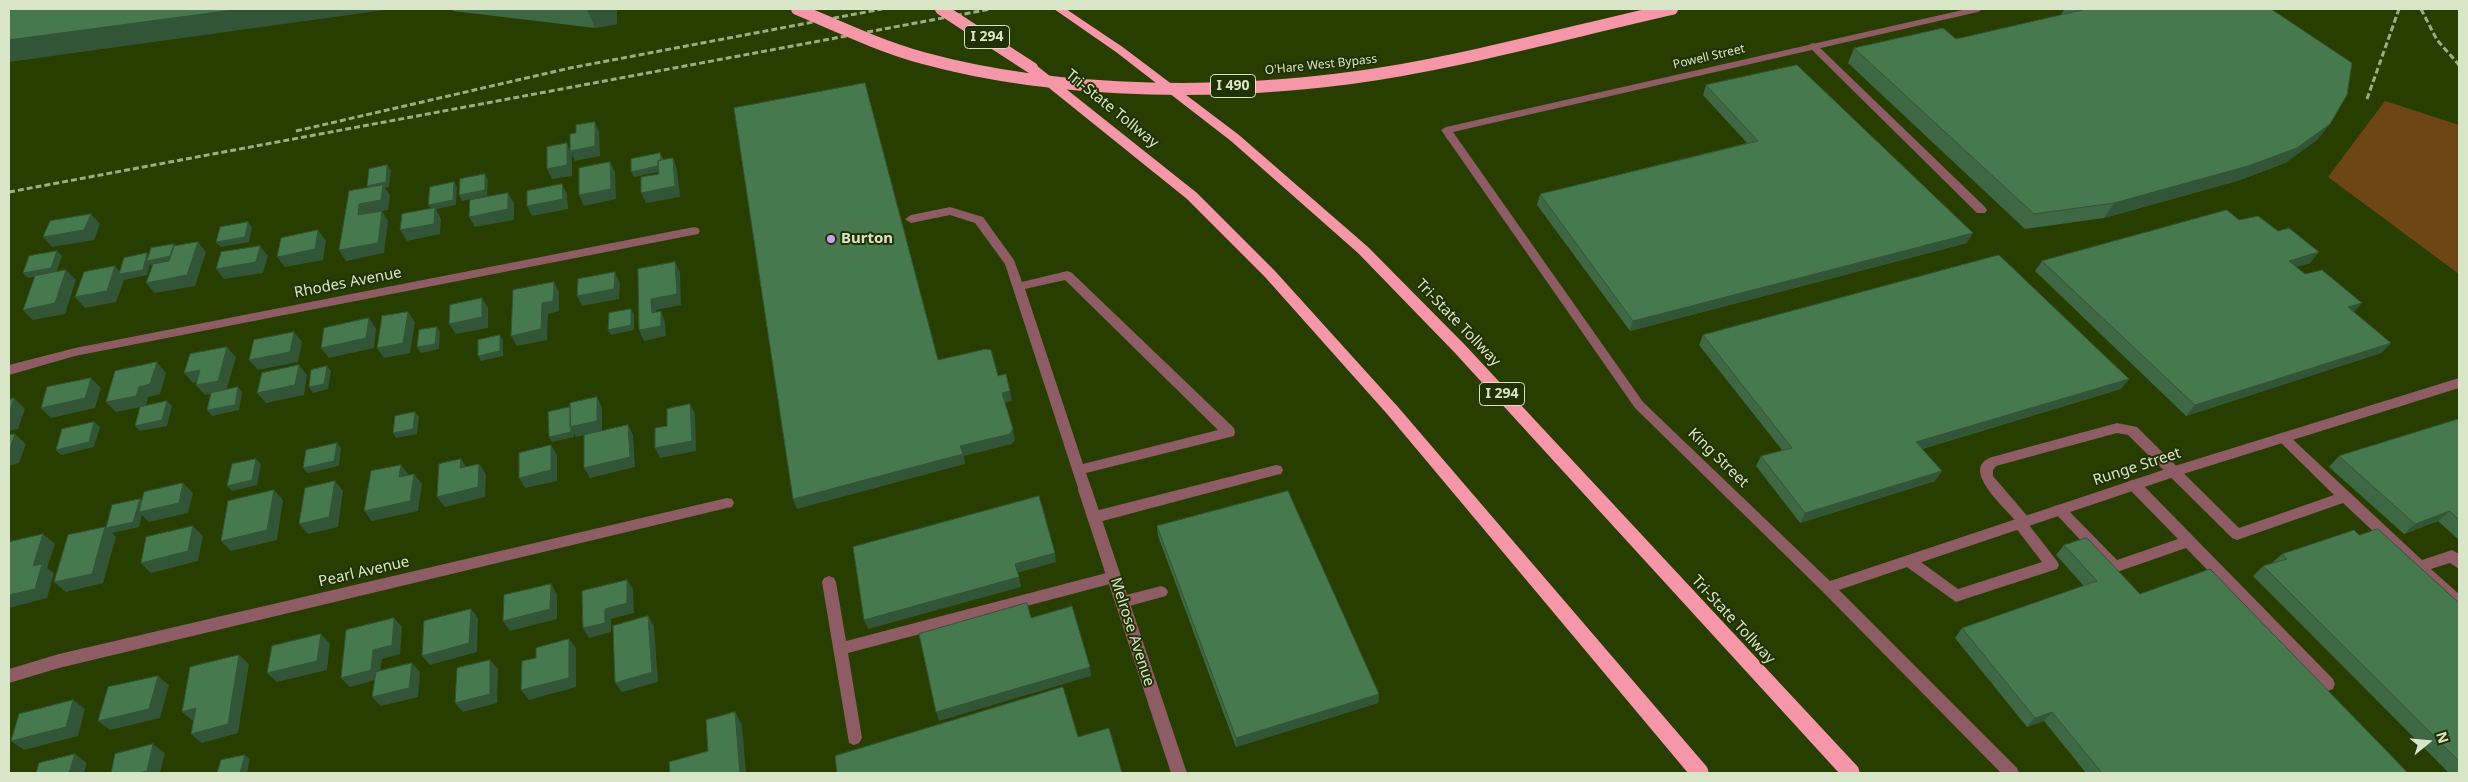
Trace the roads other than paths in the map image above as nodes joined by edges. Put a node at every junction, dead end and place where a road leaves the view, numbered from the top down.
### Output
1 (797, 9) edge
2 (941, 9) edge
3 (1059, 9) edge
4 (1672, 9) edge
5 (1978, 9) edge
6 (1812, 46) junction
7 (1446, 130) joint
8 (1981, 210) dead end
9 (911, 219) dead end
10 (694, 231) dead end
11 (1018, 287) junction
12 (9, 370) edge
13 (2459, 383) edge
14 (2282, 438) junction
15 (1079, 470) junction
16 (1276, 470) dead end
17 (2173, 472) junction
18 (2134, 485) junction
19 (2344, 497) junction
20 (727, 503) dead end
21 (2059, 510) junction
22 (1095, 517) junction
23 (2022, 523) junction
24 (2189, 541) junction
25 (1910, 561) junction
26 (2459, 563) edge
27 (2420, 567) junction
28 (1114, 577) junction
29 (830, 582) dead end
30 (1828, 588) junction
31 (1161, 592) dead end
32 (1122, 602) junction
33 (2459, 603) edge
34 (840, 649) junction
35 (9, 676) edge
36 (2328, 684) dead end
37 (854, 738) dead end
38 (1179, 773) edge
39 (1700, 773) edge
40 (1851, 773) edge
41 (2011, 773) edge

1 - 4 highway, O'Hare West Bypass / I 490, bridge
2 - 39 highway, Tri-State Tollway / I 294, bridge
3 - 40 highway, Tri-State Tollway / I 294
5 - 6 street, Powell Street
6 - 7 street, Powell Street
6 - 8 street
7 - 30 street, King Street
9 - 11 street, Melrose Avenue
10 - 12 street, Rhodes Avenue
11 - 15 street, Melrose Avenue
11 - 15 street
13 - 14 street, Runge Street
14 - 17 street, Runge Street
14 - 19 street
15 - 22 street, Melrose Avenue
16 - 22 street
17 - 18 street, Runge Street
17 - 19 street
17 - 23 street
18 - 21 street, Runge Street
18 - 24 street
19 - 27 street
20 - 35 street, Pearl Avenue
21 - 23 street, Runge Street
21 - 24 street
22 - 28 street, Melrose Avenue
23 - 25 street, Runge Street
23 - 25 street
24 - 36 street
25 - 30 street, Runge Street
26 - 27 street
27 - 33 street
28 - 32 street, Melrose Avenue
28 - 34 street
29 - 34 street
30 - 41 street, King Street
31 - 32 street
32 - 38 street, Melrose Avenue
34 - 37 street

